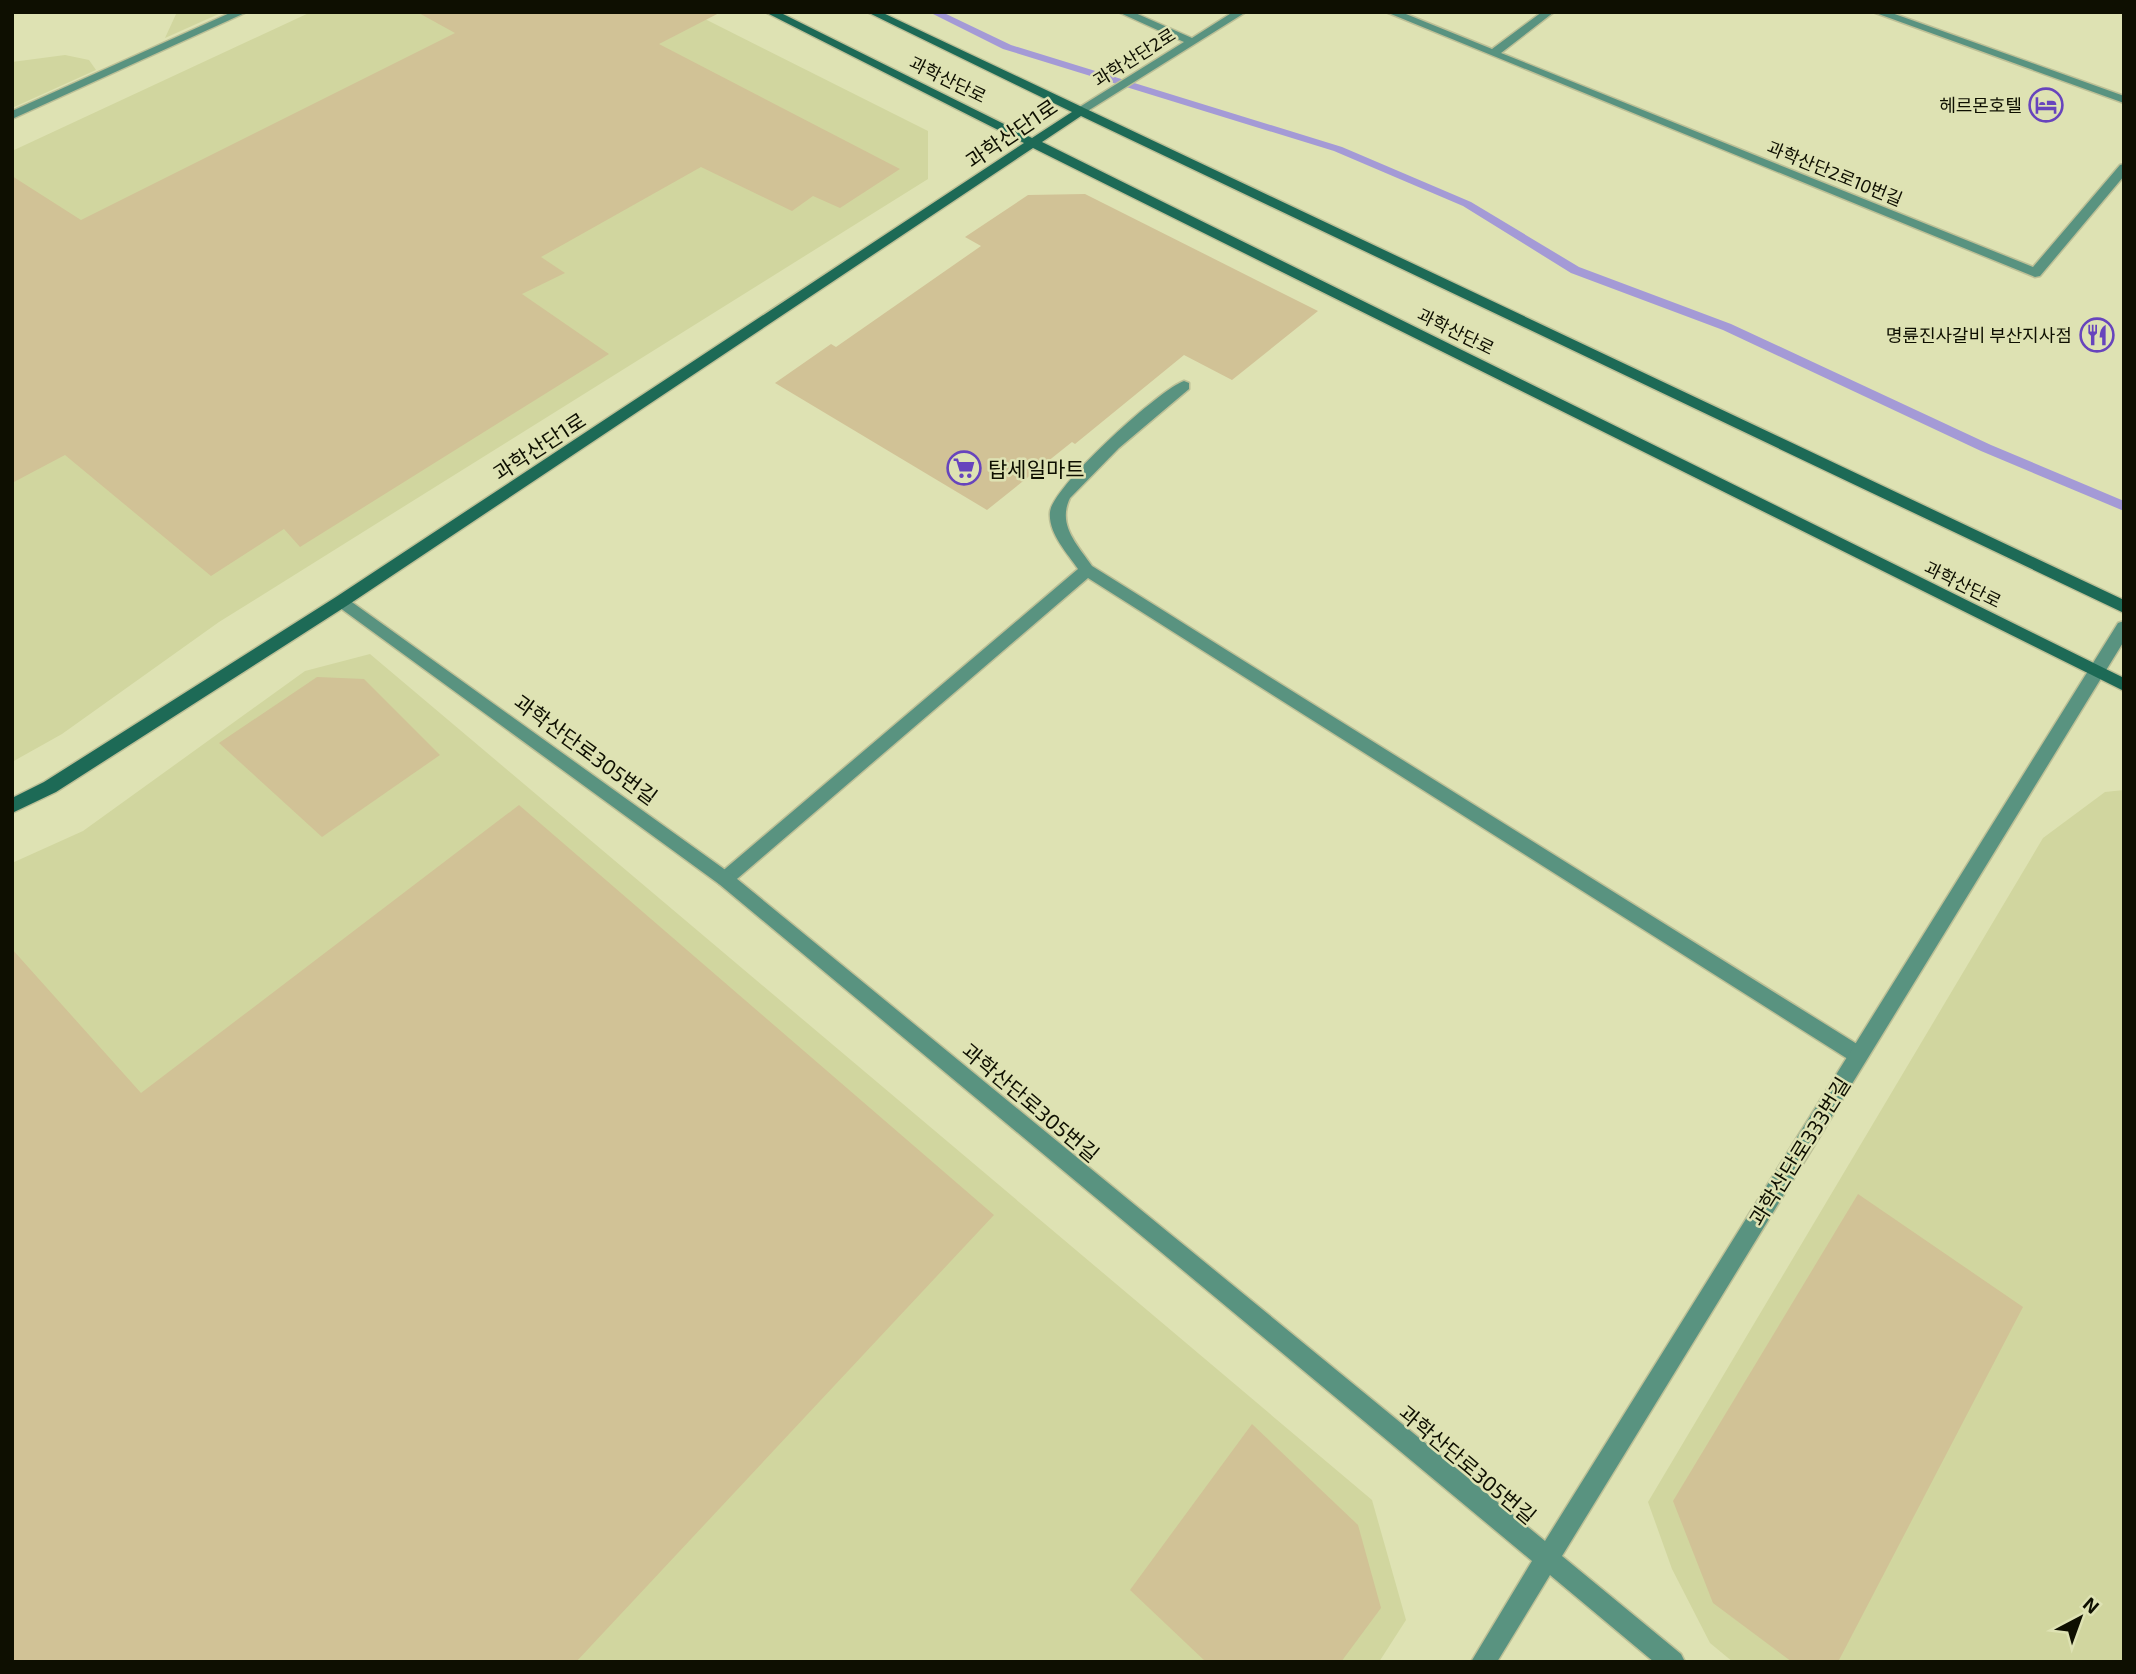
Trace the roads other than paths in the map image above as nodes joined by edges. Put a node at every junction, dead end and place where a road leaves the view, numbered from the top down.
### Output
1 (242, 12) edge
2 (770, 12) edge
3 (872, 12) edge
4 (1123, 12) edge
5 (1241, 12) edge
6 (1391, 12) edge
7 (1549, 12) edge
8 (1878, 12) edge
9 (1192, 42) junction
10 (1493, 53) junction
11 (2124, 100) edge
12 (1082, 110) junction
13 (12, 116) edge
14 (1035, 144) junction
15 (2124, 168) edge
16 (1184, 386) dead end
17 (1087, 570) junction
18 (342, 601) junction
19 (2124, 607) edge
20 (2119, 634) edge
21 (2096, 671) junction
22 (2124, 685) edge
23 (12, 806) edge
24 (725, 878) junction
25 (1858, 1055) junction
26 (1547, 1558) junction
27 (1483, 1662) edge
28 (1673, 1662) edge

1 - 13 street
2 - 14 main road, 과학산단로
3 - 12 main road, 과학산단로
4 - 9 street
5 - 9 street, 과학산단2로
6 - 10 street, 과학산단2로10번길
7 - 10 street
8 - 11 street
9 - 12 street, 과학산단2로
10 - 15 street, 과학산단2로10번길
12 - 14 main road, 과학산단1로
12 - 19 main road, 과학산단로
14 - 18 main road, 과학산단1로
14 - 21 main road, 과학산단로
16 - 17 street
17 - 24 street
17 - 25 street
18 - 23 main road, 과학산단1로
18 - 24 street, 과학산단로305번길
20 - 21 street, 과학산단로333번길
21 - 22 main road, 과학산단로
21 - 25 street, 과학산단로333번길
24 - 26 street, 과학산단로305번길
25 - 26 street, 과학산단로333번길
26 - 27 street, 과학산단로333번길
26 - 28 street, 과학산단로305번길

